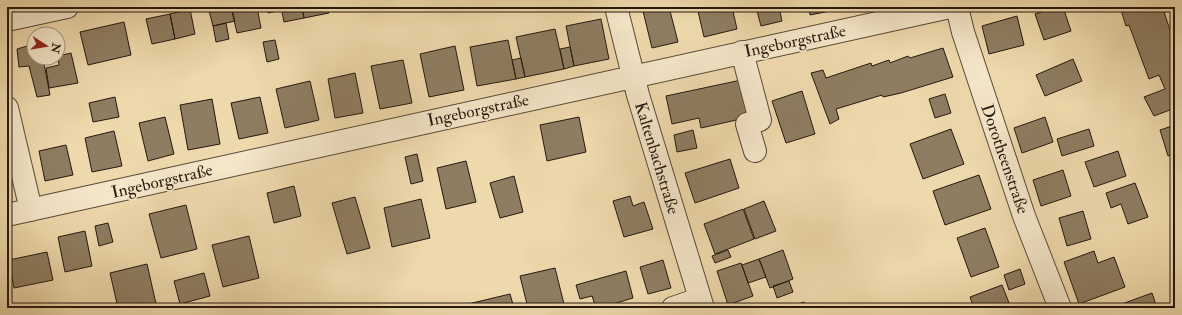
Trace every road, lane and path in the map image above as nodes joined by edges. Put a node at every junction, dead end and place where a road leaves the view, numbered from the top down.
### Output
1 (67, 7) edge
2 (616, 7) edge
3 (950, 7) edge
4 (957, 7) edge
5 (7, 20) edge
6 (742, 52) junction
7 (633, 78) junction
8 (7, 108) edge
9 (755, 151) dead end
10 (31, 210) junction
11 (7, 215) edge
12 (701, 304) edge
13 (673, 308) edge
14 (1060, 308) edge

1 - 5 street
2 - 7 street, Kaltenbachstraße
3 - 6 street, Ingeborgstraße
4 - 14 street, Dorotheenstraße
6 - 7 street, Ingeborgstraße
6 - 9 street
7 - 10 street, Ingeborgstraße
7 - 12 street, Kaltenbachstraße
8 - 10 street
10 - 11 street, Ingeborgstraße
12 - 13 street

